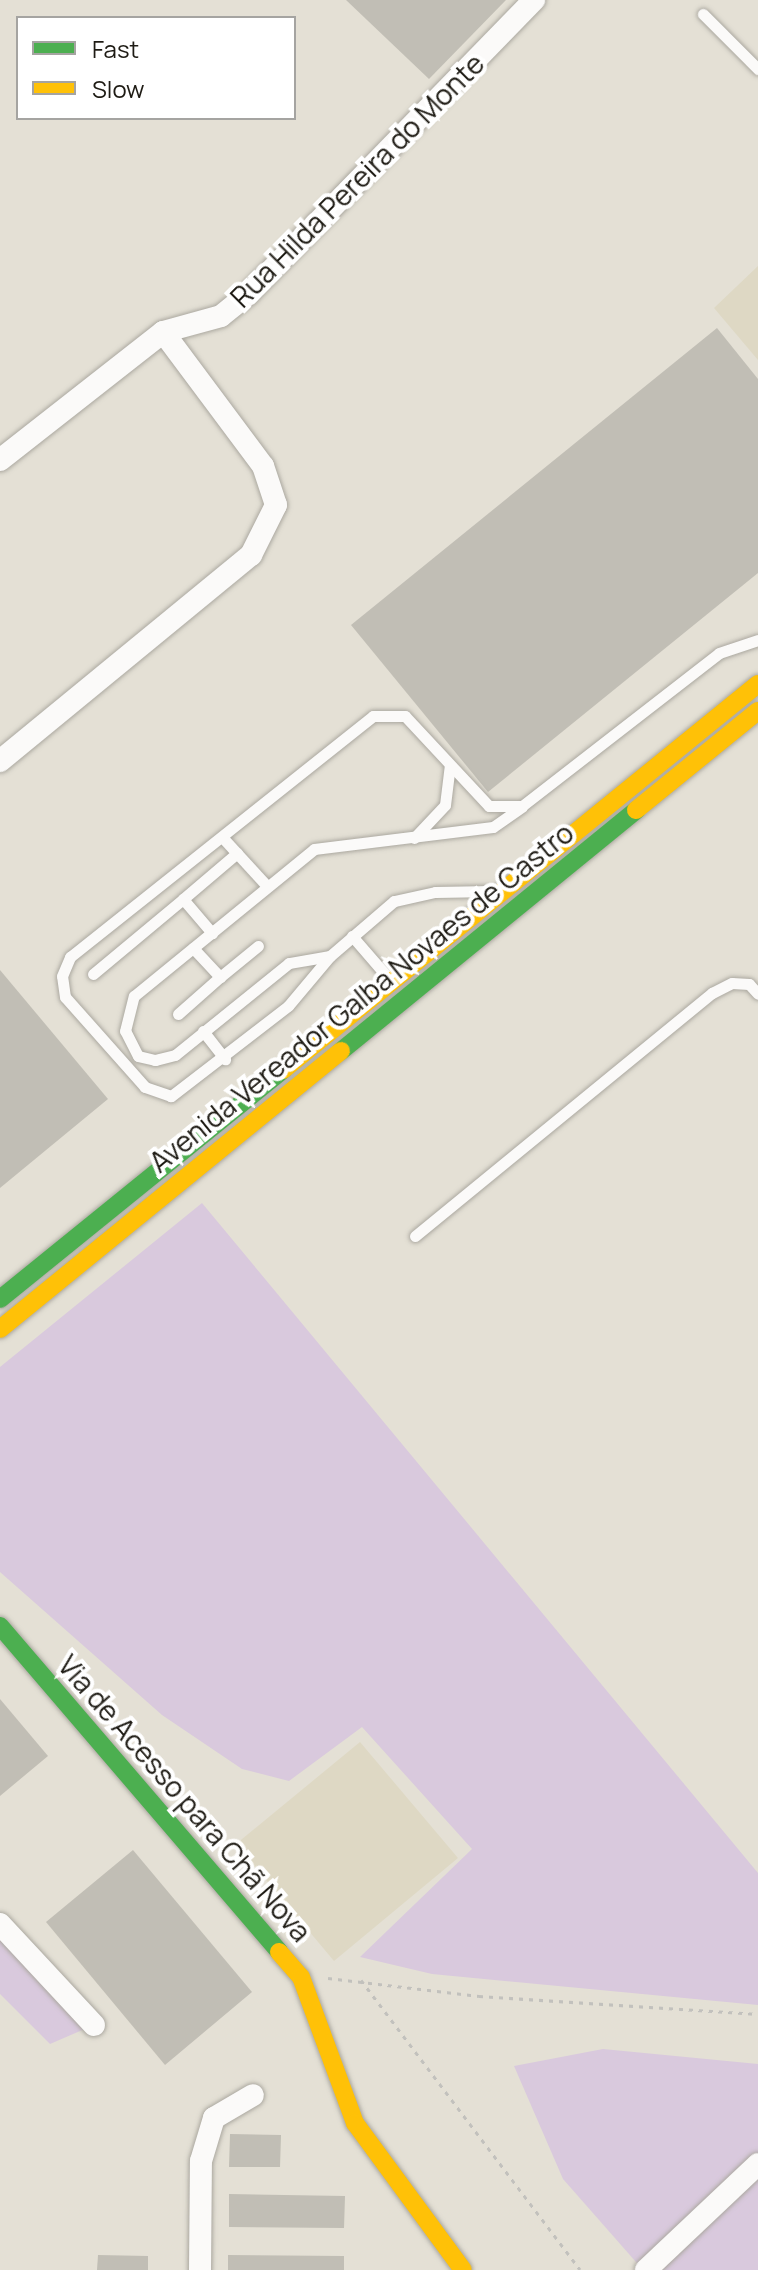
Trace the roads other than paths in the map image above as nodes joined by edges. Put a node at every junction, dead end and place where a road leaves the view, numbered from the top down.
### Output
1 (534, 0) edge
2 (703, 14) dead end
3 (758, 69) edge
4 (163, 332) junction
5 (0, 460) edge
6 (758, 640) edge
7 (758, 684) edge
8 (758, 711) edge
9 (0, 761) edge
10 (449, 767) junction
11 (522, 806) junction
12 (223, 838) junction
13 (414, 838) junction
14 (237, 853) junction
15 (267, 886) junction
16 (500, 891) junction
17 (183, 899) junction
18 (212, 933) junction
19 (352, 936) junction
20 (258, 946) dead end
21 (193, 948) junction
22 (330, 956) junction
23 (93, 974) dead end
24 (220, 977) junction
25 (390, 979) junction
26 (758, 994) edge
27 (405, 996) junction
28 (178, 1014) dead end
29 (203, 1031) junction
30 (225, 1059) junction
31 (415, 1236) dead end
32 (0, 1299) edge
33 (0, 1329) edge
34 (0, 1626) edge
35 (0, 1924) edge
36 (94, 2025) dead end
37 (253, 2095) dead end
38 (758, 2164) edge
39 (200, 2270) edge
40 (463, 2270) edge
41 (646, 2270) edge

1 - 4 street, Rua Hilda Pereira do Monte
2 - 3 lane
4 - 5 street, Rua Hilda Pereira do Monte
4 - 9 street
6 - 11 lane
7 - 16 street, Avenida Vereador Galba Novaes de Castro
8 - 27 street, Avenida Vereador Galba Novaes de Castro
10 - 11 lane
10 - 12 lane
10 - 13 lane
11 - 13 lane
12 - 14 lane
12 - 30 lane
13 - 15 lane
14 - 15 lane
14 - 17 lane
15 - 18 lane
16 - 19 lane
16 - 25 street, Avenida Vereador Galba Novaes de Castro
17 - 18 lane
17 - 23 lane
18 - 21 lane
19 - 22 lane
19 - 25 lane
20 - 24 lane
21 - 24 lane
21 - 29 lane
22 - 29 lane
22 - 30 lane
24 - 28 lane
25 - 27 lane
25 - 32 street, Avenida Vereador Galba Novaes de Castro
26 - 31 lane
27 - 33 street, Avenida Vereador Galba Novaes de Castro
29 - 30 lane
34 - 40 street, Via de Acesso para Chã Nova
35 - 36 street
37 - 39 street
38 - 41 street

